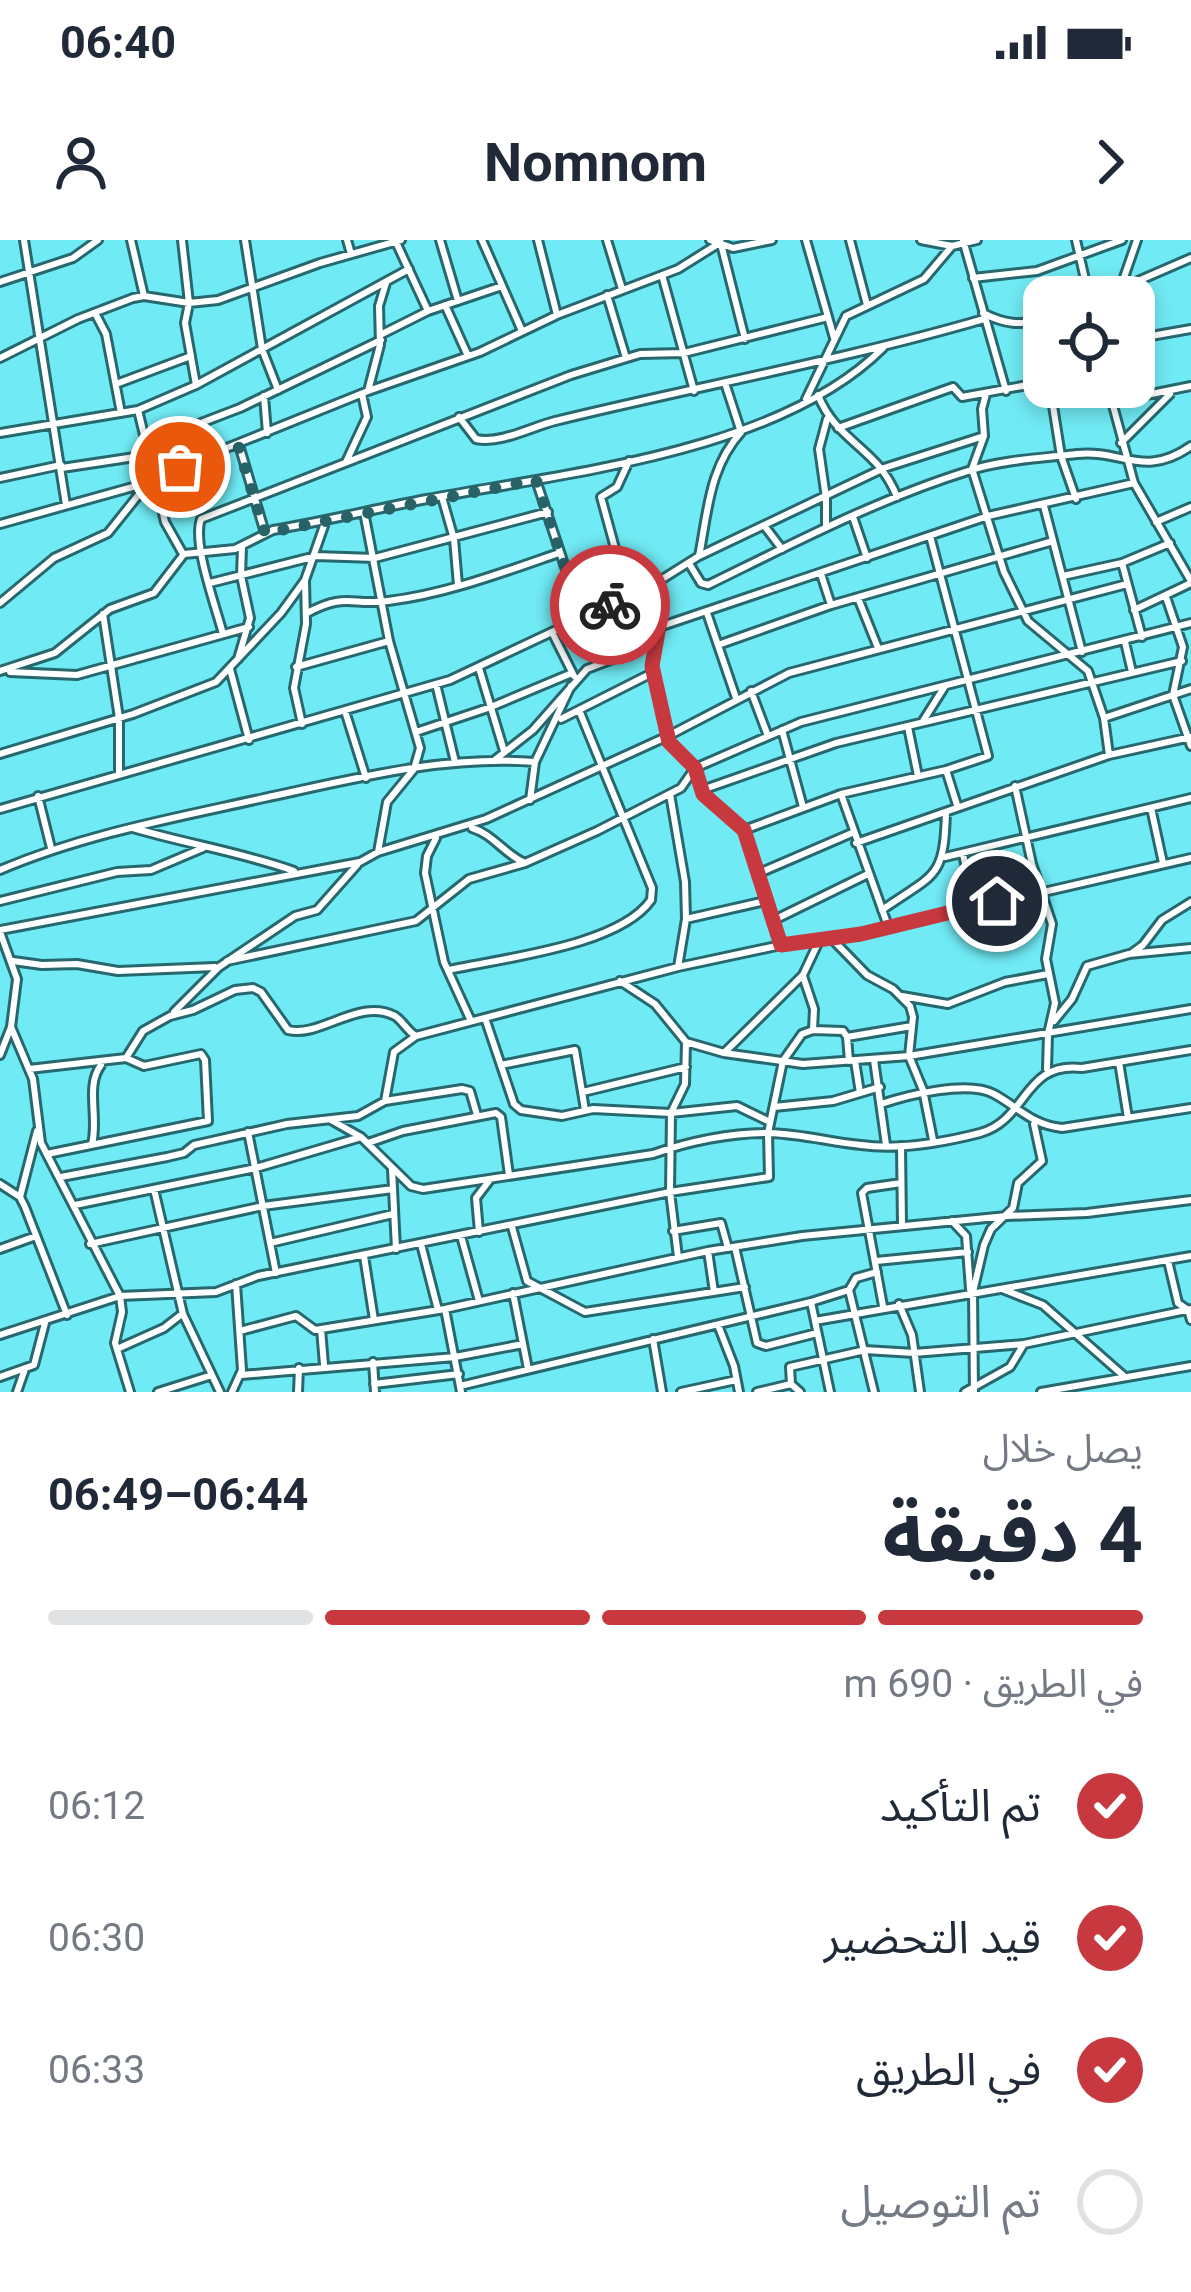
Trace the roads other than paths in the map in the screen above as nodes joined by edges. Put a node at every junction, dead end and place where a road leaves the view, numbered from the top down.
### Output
1 (24, 240) edge
2 (98, 240) edge
3 (131, 240) edge
4 (182, 240) edge
5 (245, 240) edge
6 (347, 240) edge
7 (397, 240) edge
8 (440, 240) edge
9 (482, 240) edge
10 (538, 240) edge
11 (606, 240) edge
12 (772, 240) edge
13 (806, 240) edge
14 (850, 240) edge
15 (921, 240) edge
16 (976, 240) edge
17 (1076, 240) edge
18 (1122, 240) edge
19 (1137, 240) edge
20 (717, 242) edge
21 (963, 242) edge
22 (952, 246) junction
23 (350, 254) junction
24 (1079, 254) junction
25 (1191, 259) edge
26 (409, 269) junction
27 (28, 275) junction
28 (662, 275) junction
29 (1084, 276) edge
30 (1125, 276) edge
31 (1151, 276) edge
32 (973, 278) junction
33 (388, 280) junction
34 (0, 282) edge
35 (250, 286) junction
36 (502, 286) junction
37 (622, 289) junction
38 (608, 295) junction
39 (144, 296) junction
40 (458, 301) junction
41 (189, 303) junction
42 (445, 305) junction
43 (867, 305) junction
44 (428, 311) junction
45 (94, 313) junction
46 (557, 315) junction
47 (828, 316) junction
48 (984, 316) junction
49 (1023, 324) edge
50 (1191, 329) edge
51 (522, 331) junction
52 (1155, 335) edge
53 (381, 337) junction
54 (38, 338) junction
55 (834, 338) junction
56 (745, 339) junction
57 (883, 348) junction
58 (262, 349) junction
59 (685, 353) junction
60 (191, 356) junction
61 (468, 356) junction
62 (0, 358) edge
63 (626, 358) junction
64 (825, 361) junction
65 (725, 383) junction
66 (116, 384) junction
67 (196, 385) junction
68 (1191, 386) edge
69 (1023, 389) edge
70 (278, 390) junction
71 (694, 391) junction
72 (1006, 391) junction
73 (365, 392) junction
74 (1173, 392) junction
75 (986, 394) junction
76 (818, 395) junction
77 (1155, 395) edge
78 (264, 396) junction
79 (804, 402) junction
80 (1052, 408) edge
81 (1112, 408) edge
82 (138, 410) junction
83 (121, 413) junction
84 (459, 417) junction
85 (827, 418) junction
86 (52, 425) junction
87 (743, 428) junction
88 (838, 428) junction
89 (0, 433) edge
90 (267, 433) junction
91 (984, 436) junction
92 (1121, 443) junction
93 (146, 444) junction
94 (238, 445) junction
95 (1191, 446) edge
96 (148, 455) junction
97 (1061, 456) junction
98 (629, 461) junction
99 (1126, 463) junction
100 (345, 466) junction
101 (61, 467) junction
102 (884, 468) junction
103 (972, 469) junction
104 (0, 478) edge
105 (536, 480) junction
106 (150, 481) junction
107 (1134, 483) junction
108 (442, 496) junction
109 (897, 497) junction
110 (256, 498) junction
111 (826, 498) junction
112 (1076, 499) junction
113 (66, 505) junction
114 (1044, 506) junction
115 (1191, 507) edge
116 (364, 512) junction
117 (548, 512) junction
118 (988, 516) junction
119 (853, 517) junction
120 (326, 520) junction
121 (1156, 522) junction
122 (0, 524) edge
123 (765, 527) junction
124 (826, 528) junction
125 (265, 533) junction
126 (930, 536) junction
127 (454, 539) junction
128 (1053, 541) junction
129 (1170, 543) junction
130 (242, 547) junction
131 (782, 549) junction
132 (201, 550) junction
133 (559, 553) junction
134 (184, 554) junction
135 (316, 556) junction
136 (699, 556) junction
137 (375, 558) junction
138 (867, 558) junction
139 (1002, 559) junction
140 (1122, 563) junction
141 (690, 564) junction
142 (1188, 567) edge
143 (941, 573) junction
144 (821, 574) junction
145 (241, 576) junction
146 (1063, 576) junction
147 (305, 580) junction
148 (1191, 582) edge
149 (210, 583) junction
150 (656, 583) junction
151 (1127, 584) junction
152 (458, 585) junction
153 (628, 596) junction
154 (1166, 597) junction
155 (857, 598) junction
156 (1069, 599) junction
157 (0, 602) edge
158 (384, 602) junction
159 (830, 605) junction
160 (1020, 609) junction
161 (1134, 610) junction
162 (307, 613) junction
163 (103, 614) junction
164 (707, 614) junction
165 (582, 618) junction
166 (1191, 623) edge
167 (249, 626) junction
168 (956, 626) junction
169 (659, 627) junction
170 (1177, 628) junction
171 (553, 633) junction
172 (223, 634) junction
173 (1142, 637) junction
174 (388, 641) junction
175 (1125, 642) junction
176 (718, 645) junction
177 (878, 648) junction
178 (1082, 652) junction
179 (1067, 655) junction
180 (1181, 661) junction
181 (113, 665) junction
182 (234, 666) junction
183 (296, 668) junction
184 (479, 668) junction
185 (0, 671) edge
186 (654, 672) junction
187 (1132, 672) junction
188 (573, 679) junction
189 (968, 680) junction
190 (1093, 683) junction
191 (436, 684) junction
192 (945, 685) junction
193 (1191, 688) edge
194 (751, 691) junction
195 (404, 693) junction
196 (1173, 695) junction
197 (736, 698) junction
198 (491, 707) junction
199 (578, 710) junction
200 (974, 710) junction
201 (345, 711) junction
202 (118, 718) junction
203 (1104, 718) junction
204 (558, 720) junction
205 (302, 724) junction
206 (446, 724) junction
207 (922, 724) junction
208 (908, 727) junction
209 (782, 730) junction
210 (416, 732) junction
211 (668, 736) junction
212 (768, 736) junction
213 (249, 740) junction
214 (1189, 740) edge
215 (0, 754) edge
216 (1109, 755) junction
217 (500, 756) junction
218 (789, 757) junction
219 (455, 762) junction
220 (535, 762) junction
221 (601, 767) junction
222 (695, 768) junction
223 (414, 769) junction
224 (946, 770) junction
225 (119, 774) junction
226 (918, 776) junction
227 (366, 778) junction
228 (1016, 786) junction
229 (702, 790) junction
230 (670, 794) junction
231 (841, 794) junction
232 (38, 796) junction
233 (1191, 798) edge
234 (530, 800) junction
235 (957, 805) junction
236 (1151, 806) junction
237 (803, 807) junction
238 (0, 809) edge
239 (946, 812) junction
240 (624, 818) junction
241 (129, 827) junction
242 (468, 827) junction
243 (744, 830) junction
244 (853, 833) junction
245 (436, 838) junction
246 (1026, 839) junction
247 (856, 843) junction
248 (51, 848) junction
249 (203, 848) junction
250 (378, 852) junction
251 (963, 854) junction
252 (945, 857) junction
253 (1191, 857) edge
254 (360, 862) junction
255 (525, 863) junction
256 (1163, 863) junction
257 (0, 870) edge
258 (296, 872) junction
259 (758, 874) junction
260 (868, 874) junction
261 (1042, 890) junction
262 (0, 901) edge
263 (765, 901) junction
264 (1191, 902) edge
265 (974, 906) junction
266 (434, 910) junction
267 (881, 910) junction
268 (686, 919) junction
269 (772, 921) junction
270 (888, 926) junction
271 (0, 931) edge
272 (832, 939) junction
273 (819, 941) junction
274 (781, 945) junction
275 (1191, 948) edge
276 (4, 950) edge
277 (1129, 954) junction
278 (13, 961) junction
279 (223, 964) junction
280 (678, 968) junction
281 (449, 970) junction
282 (1048, 974) junction
283 (803, 975) junction
284 (620, 981) junction
285 (902, 996) junction
286 (1191, 1009) edge
287 (170, 1016) junction
288 (485, 1018) junction
289 (471, 1022) junction
290 (912, 1026) junction
291 (11, 1027) junction
292 (812, 1030) junction
293 (1049, 1030) junction
294 (416, 1036) junction
295 (847, 1037) junction
296 (686, 1042) junction
297 (1191, 1050) edge
298 (724, 1053) junction
299 (0, 1054) edge
300 (909, 1056) junction
301 (126, 1058) junction
302 (873, 1059) junction
303 (783, 1061) junction
304 (852, 1061) junction
305 (1118, 1061) junction
306 (104, 1062) junction
307 (501, 1065) junction
308 (686, 1067) junction
309 (29, 1069) junction
310 (1047, 1070) junction
311 (880, 1087) junction
312 (923, 1090) junction
313 (583, 1092) junction
314 (860, 1094) junction
315 (385, 1102) junction
316 (881, 1104) junction
317 (774, 1107) junction
318 (1191, 1108) edge
319 (1013, 1109) junction
320 (585, 1110) junction
321 (671, 1113) junction
322 (477, 1115) junction
323 (1128, 1118) junction
324 (332, 1120) junction
325 (1033, 1120) junction
326 (770, 1122) junction
327 (38, 1128) junction
328 (248, 1132) junction
329 (768, 1133) junction
330 (365, 1140) junction
331 (933, 1140) junction
332 (92, 1144) junction
333 (901, 1144) junction
334 (671, 1145) junction
335 (886, 1145) junction
336 (47, 1154) junction
337 (256, 1168) junction
338 (392, 1169) junction
339 (509, 1175) junction
340 (61, 1177) junction
341 (491, 1178) junction
342 (902, 1183) junction
343 (0, 1184) edge
344 (154, 1189) junction
345 (393, 1190) junction
346 (670, 1192) junction
347 (20, 1197) junction
348 (1191, 1200) edge
349 (75, 1205) junction
350 (263, 1206) junction
351 (392, 1214) junction
352 (1007, 1216) junction
353 (952, 1221) junction
354 (512, 1226) junction
355 (902, 1226) junction
356 (165, 1229) junction
357 (871, 1229) junction
358 (674, 1231) junction
359 (479, 1232) junction
360 (37, 1236) junction
361 (461, 1236) junction
362 (270, 1243) junction
363 (91, 1244) junction
364 (421, 1244) junction
365 (732, 1248) junction
366 (0, 1249) edge
367 (396, 1250) junction
368 (708, 1251) junction
369 (968, 1252) junction
370 (364, 1256) junction
371 (1191, 1256) edge
372 (678, 1258) junction
373 (1168, 1261) junction
374 (876, 1262) junction
375 (877, 1272) junction
376 (276, 1273) junction
377 (236, 1284) junction
378 (745, 1287) junction
379 (534, 1288) junction
380 (999, 1288) junction
381 (849, 1290) junction
382 (714, 1292) junction
383 (972, 1292) junction
384 (513, 1293) junction
385 (177, 1294) junction
386 (120, 1296) junction
387 (479, 1301) junction
388 (811, 1301) junction
389 (899, 1304) junction
390 (883, 1306) junction
391 (441, 1310) junction
392 (1190, 1310) edge
393 (856, 1312) junction
394 (183, 1313) junction
395 (68, 1315) junction
396 (752, 1316) junction
397 (374, 1320) junction
398 (1191, 1320) edge
399 (815, 1321) junction
400 (44, 1323) junction
401 (718, 1324) junction
402 (321, 1329) junction
403 (240, 1331) junction
404 (1076, 1331) junction
405 (817, 1333) junction
406 (0, 1335) edge
407 (653, 1339) junction
408 (523, 1344) junction
409 (1024, 1344) junction
410 (971, 1348) junction
411 (117, 1349) junction
412 (865, 1350) junction
413 (914, 1353) junction
414 (455, 1358) junction
415 (823, 1358) junction
416 (373, 1363) junction
417 (324, 1365) junction
418 (1191, 1366) edge
419 (299, 1368) junction
420 (25, 1369) junction
421 (528, 1369) junction
422 (459, 1374) junction
423 (212, 1375) junction
424 (241, 1376) junction
425 (0, 1377) edge
426 (1125, 1377) junction
427 (737, 1380) junction
428 (791, 1384) junction
429 (375, 1388) edge
430 (461, 1389) edge
431 (971, 1391) edge
432 (17, 1392) edge
433 (130, 1392) edge
434 (158, 1392) edge
435 (220, 1392) edge
436 (232, 1392) edge
437 (298, 1392) edge
438 (662, 1392) edge
439 (681, 1392) edge
440 (739, 1392) edge
441 (757, 1392) edge
442 (800, 1392) edge
443 (830, 1392) edge
444 (874, 1392) edge
445 (920, 1392) edge
446 (1047, 1392) edge

1 - 27 street
2 - 27 street
3 - 39 street
4 - 41 street
5 - 35 street
6 - 23 street
7 - 23 street
7 - 26 street
8 - 40 street
9 - 36 street
10 - 46 street
11 - 37 street
12 - 20 street
13 - 47 street
14 - 43 street
15 - 22 street
16 - 21 street
17 - 24 street
18 - 24 street
19 - 30 street
20 - 28 street
20 - 56 street
21 - 22 street
21 - 32 street
22 - 43 street
23 - 35 street
24 - 29 street
24 - 32 street
25 - 31 street
26 - 33 street
26 - 44 street
27 - 34 street
27 - 54 street
28 - 37 street
28 - 59 street
32 - 48 street
33 - 53 street
33 - 58 street
35 - 41 street
35 - 58 street
36 - 40 street
36 - 51 street
37 - 38 street
38 - 46 street
38 - 63 street
39 - 41 street
39 - 45 street
40 - 42 street
41 - 60 street
42 - 44 street
42 - 61 street
43 - 55 street
44 - 53 street
45 - 54 street
45 - 66 street
46 - 51 street
47 - 55 street
47 - 56 street
48 - 49 street
48 - 57 street
48 - 72 street
50 - 52 street
51 - 61 street
53 - 70 street
53 - 73 street
54 - 62 street
54 - 86 street
55 - 64 street
56 - 59 street
57 - 64 street
57 - 76 street
58 - 67 street
58 - 70 street
59 - 63 street
59 - 71 street
60 - 66 street
60 - 67 street
61 - 73 street
63 - 84 street
64 - 65 street
64 - 79 street
65 - 71 street
65 - 87 street
66 - 83 street
67 - 82 street
68 - 74 street
69 - 72 street
70 - 78 street
71 - 84 street
72 - 75 street
73 - 90 street
73 - 100 street
74 - 77 street
74 - 92 street
75 - 88 street
75 - 91 street
76 - 79 street
76 - 85 street
78 - 90 street
78 - 93 street
79 - 87 street
80 - 97 street
81 - 92 street
82 - 83 street
82 - 93 street
83 - 86 street
84 - 100 street
85 - 88 street
85 - 111 street
86 - 89 street
86 - 101 street
87 - 98 street
87 - 136 street
88 - 102 street
90 - 94 street
91 - 102 street
91 - 103 street
92 - 99 street
93 - 96 street
94 - 106 street
94 - 110 street
95 - 99 street
96 - 101 street
96 - 106 street
97 - 99 street
97 - 103 street
97 - 112 street
98 - 105 street
98 - 153 street
99 - 107 street
100 - 110 street
101 - 104 street
101 - 113 street
102 - 109 street
102 - 111 street
103 - 109 street
103 - 118 street
105 - 108 street
105 - 117 street
106 - 113 street
106 - 134 street
106 - 157 street
107 - 112 street
107 - 121 street
108 - 116 street
108 - 127 street
109 - 119 street
110 - 125 street
110 - 132 street
111 - 123 street
111 - 124 street
112 - 114 street
113 - 122 street
114 - 118 street
114 - 128 street
115 - 121 street
116 - 120 street
116 - 137 street
117 - 127 street
117 - 133 street
118 - 126 street
118 - 139 street
119 - 124 street
119 - 138 street
120 - 125 street
120 - 135 street
121 - 129 street
123 - 131 street
123 - 136 street
124 - 131 street
125 - 130 street
126 - 138 street
126 - 143 street
127 - 137 street
127 - 152 street
128 - 139 street
128 - 146 street
129 - 140 street
129 - 142 street
130 - 132 street
130 - 145 street
131 - 141 street
132 - 134 street
132 - 149 street
133 - 152 street
133 - 165 street
134 - 163 street
135 - 137 street
135 - 145 street
135 - 147 street
136 - 141 street
137 - 158 street
138 - 144 street
139 - 143 street
139 - 160 street
140 - 146 street
140 - 151 street
141 - 150 street
142 - 148 street
143 - 155 street
143 - 168 street
144 - 159 street
144 - 164 street
145 - 149 street
145 - 167 street
146 - 156 street
147 - 162 street
147 - 182 street
148 - 154 street
149 - 172 street
150 - 153 street
150 - 169 street
151 - 156 street
151 - 161 street
152 - 158 street
153 - 165 street
154 - 161 street
154 - 170 street
155 - 159 street
155 - 177 street
156 - 160 street
156 - 178 street
158 - 162 street
158 - 174 street
159 - 176 street
160 - 168 street
160 - 179 street
161 - 173 street
162 - 183 street
163 - 181 street
163 - 185 street
164 - 169 street
164 - 176 street
165 - 171 street
166 - 170 street
167 - 172 street
167 - 182 street
168 - 177 street
168 - 189 street
169 - 186 street
169 - 188 street
170 - 173 street
170 - 180 street
171 - 184 street
171 - 188 street
172 - 181 street
173 - 175 street
174 - 183 street
174 - 195 street
175 - 178 street
175 - 187 street
176 - 197 street
177 - 194 street
178 - 179 street
179 - 189 street
179 - 190 street
180 - 187 street
180 - 196 street
181 - 185 street
181 - 202 street
182 - 202 street
182 - 213 street
183 - 205 street
184 - 191 street
184 - 198 street
186 - 199 street
186 - 211 street
187 - 190 street
188 - 198 street
188 - 204 street
188 - 217 street
189 - 192 street
189 - 200 street
190 - 200 street
190 - 203 street
191 - 195 street
191 - 206 street
192 - 207 street
192 - 209 street
193 - 196 street
194 - 197 street
194 - 212 street
195 - 201 street
195 - 210 street
196 - 203 street
196 - 214 street
197 - 211 street
198 - 206 street
198 - 217 street
199 - 204 street
199 - 221 street
200 - 207 street
200 - 224 street
201 - 205 street
201 - 227 street
202 - 215 street
202 - 225 street
203 - 216 street
204 - 220 street
205 - 213 street
206 - 210 street
206 - 219 street
207 - 208 street
208 - 218 street
208 - 226 street
209 - 212 street
209 - 218 street
210 - 223 street
211 - 221 street
211 - 222 street
212 - 222 street
213 - 225 street
214 - 216 street
216 - 228 street
217 - 219 street
217 - 220 street
218 - 229 street
218 - 237 street
219 - 223 street
220 - 234 street
221 - 234 street
221 - 240 street
222 - 229 street
222 - 230 street
223 - 227 street
223 - 250 street
224 - 226 street
224 - 235 street
225 - 232 street
226 - 231 street
227 - 241 street
228 - 235 street
228 - 246 street
229 - 243 street
230 - 240 street
230 - 268 street
231 - 237 street
231 - 244 street
232 - 238 street
232 - 248 street
233 - 236 street
234 - 242 street
235 - 239 street
236 - 246 street
236 - 256 street
237 - 243 street
239 - 247 street
239 - 252 street
240 - 255 street
240 - 281 street
241 - 248 street
241 - 249 street
242 - 245 street
242 - 255 street
243 - 259 street
244 - 247 street
244 - 259 street
245 - 250 street
245 - 266 street
246 - 251 street
246 - 261 street
247 - 260 street
248 - 257 street
249 - 258 street
249 - 262 street
250 - 254 street
251 - 252 street
251 - 265 street
252 - 267 street
253 - 256 street
254 - 258 street
254 - 279 street
255 - 266 street
256 - 261 street
258 - 271 street
259 - 263 street
260 - 267 street
260 - 269 street
261 - 265 street
261 - 282 street
263 - 268 street
263 - 269 street
264 - 277 street
265 - 270 street
266 - 279 street
266 - 281 street
267 - 270 street
268 - 280 street
269 - 274 street
270 - 272 street
271 - 276 street
272 - 273 street
272 - 285 street
273 - 274 street
273 - 283 street
274 - 280 street
275 - 277 street
276 - 278 street
277 - 293 street
278 - 279 street
278 - 291 street
279 - 287 street
280 - 284 street
281 - 289 street
282 - 285 street
282 - 293 street
283 - 292 street
283 - 298 street
284 - 288 street
284 - 296 street
285 - 290 street
286 - 293 street
287 - 294 street
287 - 301 street
288 - 289 street
288 - 307 street
289 - 294 street
290 - 295 street
290 - 300 street
291 - 299 street
291 - 309 street
292 - 295 street
292 - 303 street
293 - 300 street
293 - 310 street
294 - 315 street
295 - 304 street
296 - 298 street
296 - 308 street
297 - 305 street
298 - 303 street
300 - 302 street
300 - 312 street
301 - 306 street
301 - 332 street
302 - 304 street
302 - 311 street
303 - 304 street
303 - 317 street
304 - 314 street
305 - 310 street
305 - 323 street
306 - 309 street
306 - 332 street
307 - 313 street
307 - 320 street
308 - 313 street
308 - 321 street
309 - 327 street
310 - 319 street
311 - 314 street
311 - 316 street
312 - 316 street
312 - 319 street
312 - 331 street
313 - 320 street
314 - 317 street
315 - 322 street
315 - 324 street
316 - 335 street
317 - 326 street
318 - 323 street
319 - 325 street
319 - 331 street
320 - 321 street
321 - 326 street
321 - 334 street
322 - 330 street
322 - 339 street
323 - 325 street
324 - 328 street
324 - 330 street
325 - 352 street
326 - 329 street
327 - 336 street
327 - 347 street
328 - 337 street
328 - 340 street
329 - 334 street
329 - 335 street
329 - 346 street
330 - 337 street
330 - 338 street
331 - 333 street
332 - 336 street
333 - 335 street
333 - 342 street
334 - 339 street
334 - 346 street
336 - 340 street
337 - 344 street
337 - 350 street
338 - 341 street
338 - 345 street
339 - 341 street
340 - 349 street
341 - 359 street
342 - 355 street
342 - 357 street
343 - 347 street
344 - 349 street
344 - 356 street
345 - 350 street
345 - 351 street
346 - 354 street
346 - 358 street
347 - 360 street
348 - 352 street
349 - 363 street
350 - 356 street
350 - 362 street
351 - 362 street
351 - 367 street
352 - 353 street
352 - 383 street
353 - 355 street
353 - 369 street
354 - 359 street
354 - 379 street
355 - 357 street
356 - 363 street
356 - 385 street
357 - 365 street
357 - 374 street
358 - 365 street
358 - 372 street
359 - 361 street
360 - 366 street
360 - 395 street
361 - 364 street
361 - 387 street
362 - 376 street
363 - 386 street
364 - 367 street
364 - 391 street
365 - 368 street
365 - 378 street
367 - 370 street
368 - 372 street
368 - 382 street
369 - 374 street
369 - 383 street
370 - 376 street
370 - 397 street
371 - 373 street
372 - 379 street
373 - 380 street
373 - 392 street
374 - 375 street
375 - 381 street
375 - 390 street
376 - 377 street
377 - 385 street
377 - 403 street
378 - 382 street
378 - 396 street
379 - 382 street
379 - 384 street
380 - 383 street
380 - 404 street
381 - 388 street
381 - 393 street
383 - 389 street
383 - 410 street
384 - 387 street
384 - 408 street
385 - 386 street
385 - 394 street
386 - 395 street
386 - 411 street
387 - 391 street
388 - 396 street
388 - 399 street
389 - 390 street
389 - 413 street
390 - 393 street
391 - 397 street
391 - 414 street
392 - 398 street
392 - 404 street
393 - 399 street
393 - 412 street
394 - 411 street
394 - 423 street
395 - 400 street
396 - 401 street
396 - 405 street
397 - 402 street
399 - 405 street
400 - 406 street
400 - 420 street
401 - 407 street
401 - 427 street
402 - 403 street
402 - 417 street
403 - 424 street
404 - 409 street
404 - 426 street
405 - 415 street
407 - 421 street
407 - 438 street
408 - 414 street
408 - 421 street
409 - 410 street
409 - 431 street
410 - 413 street
410 - 431 street
411 - 433 street
412 - 413 street
412 - 415 street
412 - 444 street
413 - 445 street
414 - 416 street
414 - 422 street
415 - 428 street
415 - 443 street
416 - 417 street
416 - 429 street
417 - 419 street
418 - 426 street
419 - 424 street
419 - 437 street
420 - 425 street
420 - 432 street
421 - 430 street
422 - 429 street
422 - 430 street
423 - 434 street
423 - 435 street
424 - 436 street
426 - 446 street
427 - 439 street
427 - 440 street
428 - 441 street
428 - 442 street

